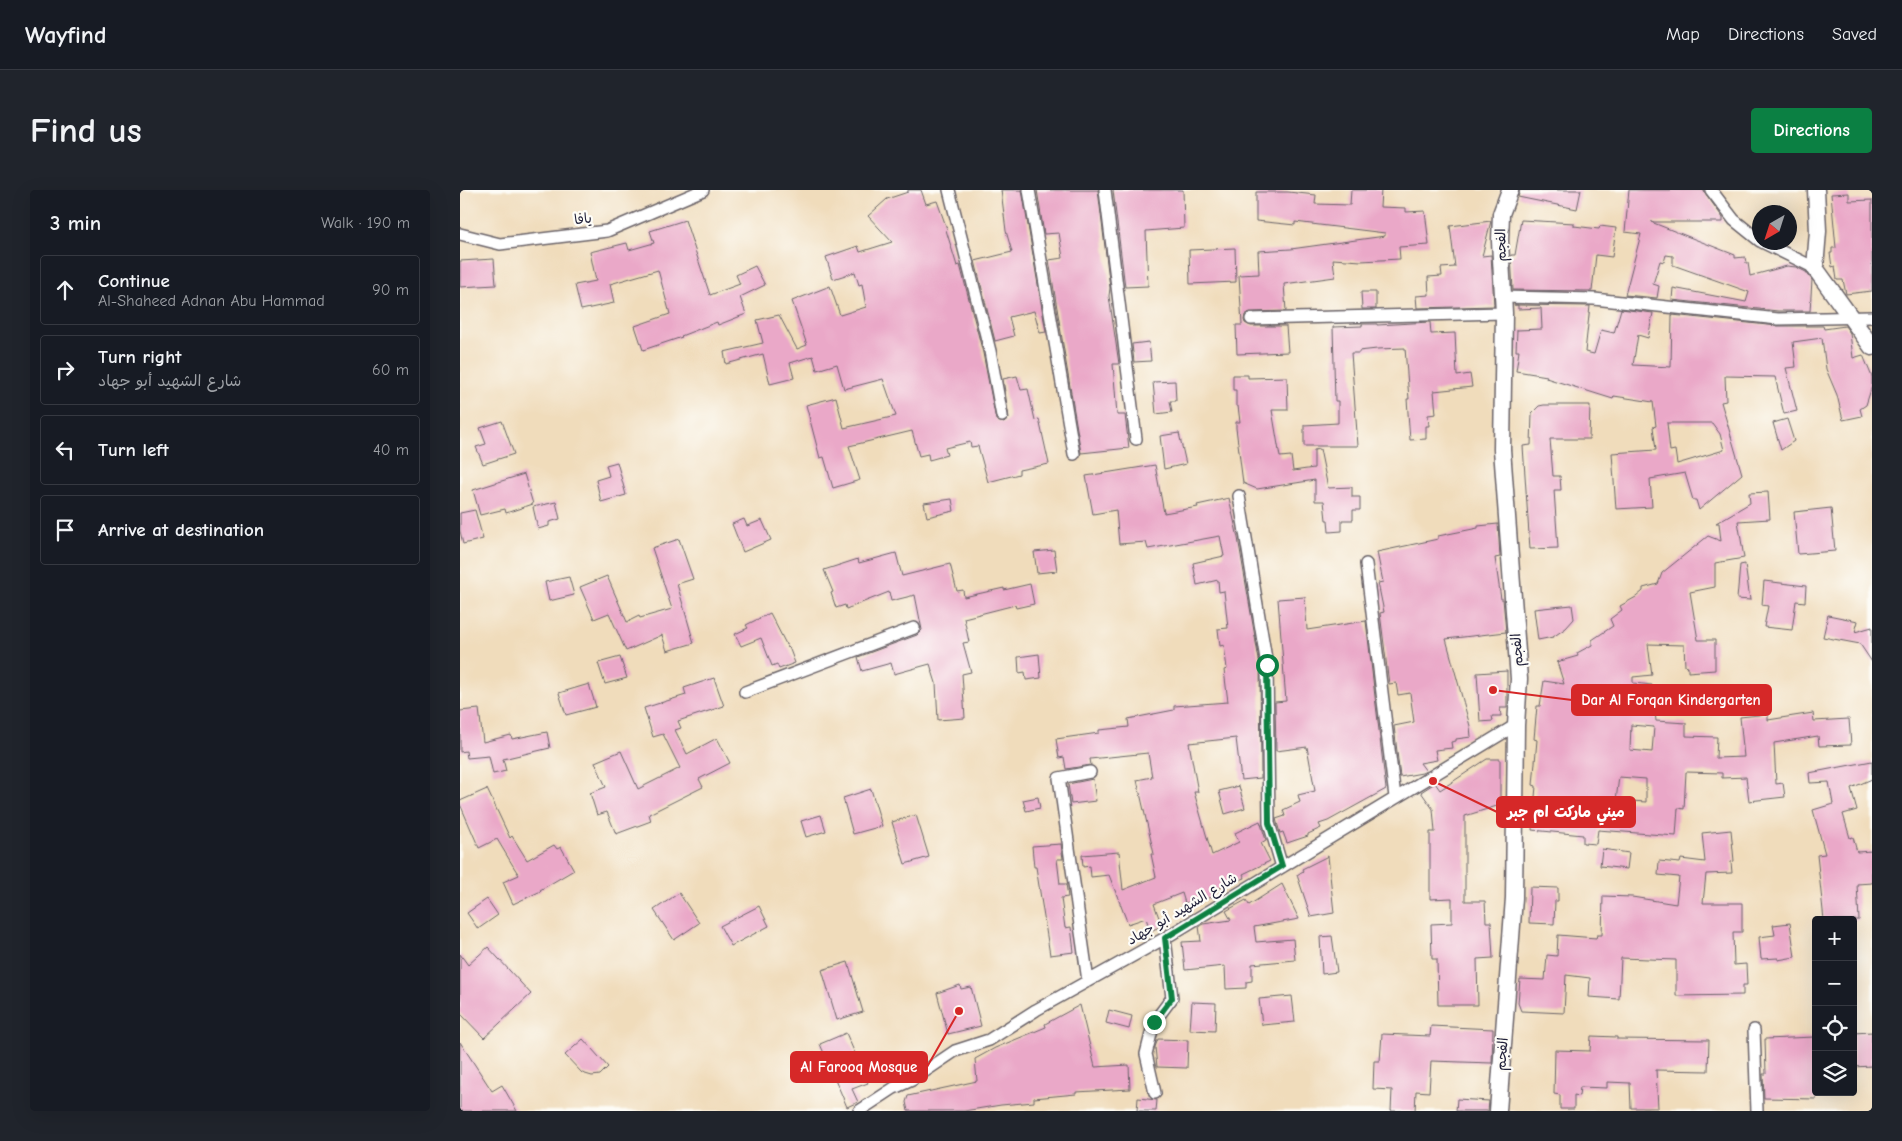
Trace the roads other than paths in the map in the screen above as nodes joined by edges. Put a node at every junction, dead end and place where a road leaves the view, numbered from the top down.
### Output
1 (703, 190) edge
2 (949, 190) edge
3 (1029, 190) edge
4 (1105, 190) edge
5 (1510, 190) edge
6 (1711, 190) edge
7 (1816, 190) edge
8 (460, 234) edge
9 (1752, 235) edge
10 (1778, 250) edge
11 (1815, 268) junction
12 (1502, 297) junction
13 (1504, 314) junction
14 (1872, 317) edge
15 (1852, 318) junction
16 (1251, 319) dead end
17 (1872, 347) edge
18 (1002, 416) dead end
19 (1136, 439) dead end
20 (1074, 454) dead end
21 (1239, 496) dead end
22 (1366, 564) dead end
23 (914, 628) dead end
24 (745, 692) dead end
25 (1516, 725) junction
26 (1090, 772) dead end
27 (1395, 797) junction
28 (1282, 866) junction
29 (1165, 938) junction
30 (1088, 981) junction
31 (1754, 1030) dead end
32 (1155, 1093) dead end
33 (859, 1111) edge
34 (1498, 1111) edge
35 (1757, 1111) edge

1 - 8 street, يافا
2 - 18 street
3 - 20 street
4 - 19 street
5 - 12 main road, الفجم
6 - 9 street
7 - 11 main road
10 - 11 street
11 - 15 main road
12 - 13 main road, الفجم
12 - 15 street
13 - 16 street
13 - 25 main road, الفجم
14 - 15 street
15 - 17 main road
21 - 28 street
22 - 27 street
23 - 24 street
25 - 27 street, شارع الشهيد أبو جهاد
25 - 34 main road, الفجم
26 - 30 street
27 - 28 street, شارع الشهيد أبو جهاد
28 - 29 street, شارع الشهيد أبو جهاد
29 - 30 street, شارع الشهيد أبو جهاد
29 - 32 street
30 - 33 street, شارع الشهيد أبو جهاد
31 - 35 street

